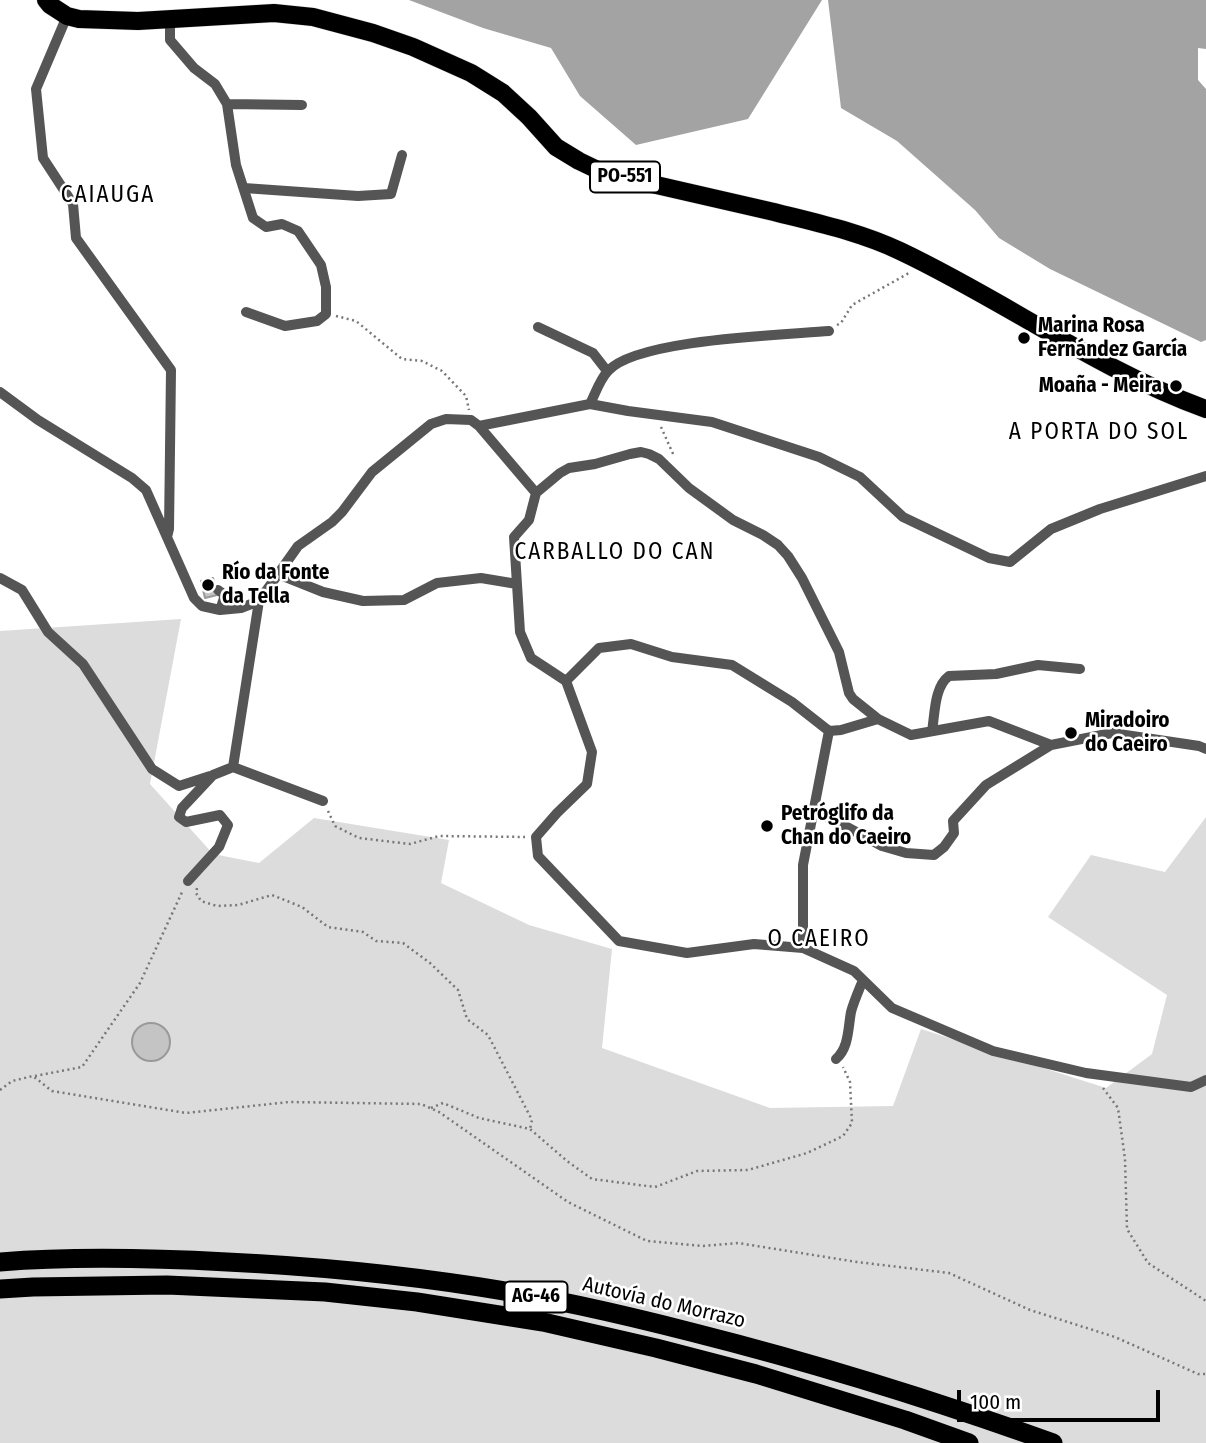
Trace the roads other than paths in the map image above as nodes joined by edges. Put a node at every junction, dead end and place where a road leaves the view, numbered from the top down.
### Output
1 (46, 0) edge
2 (67, 16) junction
3 (170, 18) junction
4 (227, 104) junction
5 (302, 105) dead end
6 (402, 155) dead end
7 (244, 188) junction
8 (246, 312) dead end
9 (538, 327) dead end
10 (829, 331) road end
11 (607, 371) junction
12 (0, 392) edge
13 (590, 404) junction
14 (1206, 409) edge
15 (475, 423) junction
16 (1206, 476) edge
17 (536, 493) junction
18 (167, 537) junction
19 (278, 574) junction
20 (0, 578) edge
21 (517, 584) junction
22 (218, 590) dead end
23 (259, 601) junction
24 (220, 610) junction
25 (1080, 669) dead end
26 (566, 681) junction
27 (878, 719) junction
28 (829, 731) junction
29 (932, 731) junction
30 (1051, 745) junction
31 (1206, 749) edge
32 (233, 767) junction
33 (213, 775) junction
34 (323, 801) road end
35 (814, 812) junction
36 (193, 882) road end
37 (803, 948) junction
38 (863, 980) junction
39 (838, 1058) road end
40 (1206, 1080) edge
41 (0, 1262) edge
42 (0, 1289) edge
43 (969, 1443) edge
44 (1053, 1443) edge

1 - 2 main road, PO-551
2 - 3 main road, PO-551
2 - 18 street
3 - 4 street
3 - 14 main road, PO-551
4 - 5 street
4 - 7 street
6 - 7 street
7 - 8 street
9 - 11 street
10 - 11 street
11 - 13 street
12 - 18 street
13 - 15 street
13 - 16 street
15 - 17 street
15 - 19 street
17 - 21 street
17 - 27 street
18 - 24 street
19 - 21 street
19 - 23 street
20 - 33 street
21 - 26 street
22 - 24 street
23 - 24 street
23 - 32 street
25 - 29 street
26 - 28 street
26 - 37 street
27 - 28 street
27 - 29 street
28 - 35 street
29 - 30 street
30 - 31 street
30 - 35 street
32 - 33 street
32 - 34 street
33 - 36 street
35 - 37 street
37 - 38 street
38 - 39 street
38 - 40 street
41 - 44 highway, Autovía do Morrazo / AG-46
42 - 43 highway, AG-46

